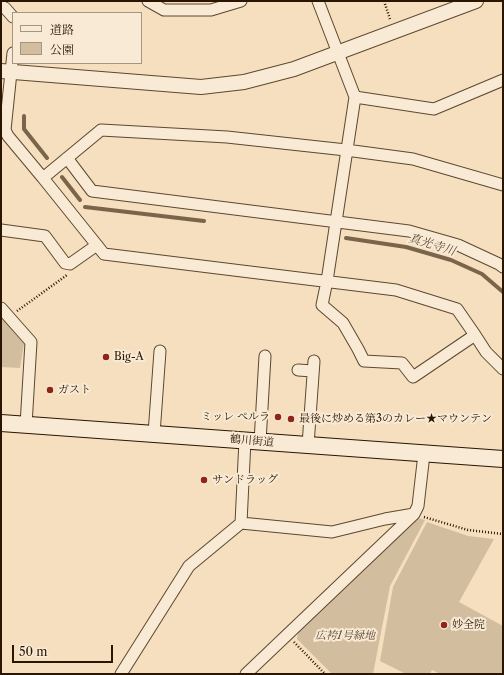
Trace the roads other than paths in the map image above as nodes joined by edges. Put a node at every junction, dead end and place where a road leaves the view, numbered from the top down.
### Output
1 (148, 1) edge
2 (241, 1) edge
3 (318, 1) edge
4 (476, 1) edge
5 (1, 6) edge
6 (12, 16) edge
7 (338, 52) junction
8 (12, 56) edge
9 (6, 71) edge
10 (503, 80) edge
11 (355, 97) junction
12 (346, 150) junction
13 (67, 158) junction
14 (43, 178) junction
15 (503, 185) edge
16 (336, 222) junction
17 (1, 230) edge
18 (97, 245) junction
19 (503, 267) edge
20 (327, 281) junction
21 (1, 308) edge
22 (475, 335) junction
23 (160, 351) dead end
24 (265, 356) dead end
25 (503, 369) edge
26 (298, 370) dead end
27 (1, 423) edge
28 (26, 425) junction
29 (154, 434) junction
30 (252, 441) junction
31 (308, 445) junction
32 (424, 454) junction
33 (503, 459) edge
34 (414, 514) junction
35 (241, 523) junction
36 (121, 674) edge
37 (246, 674) edge

1 - 2 street
3 - 7 street
4 - 7 street
5 - 6 street
7 - 9 street
7 - 11 street
8 - 9 street
9 - 14 street
10 - 11 street
11 - 12 street
12 - 13 street
12 - 15 street
12 - 16 street
13 - 14 street
13 - 16 street
14 - 18 street
16 - 19 street
16 - 20 street
17 - 18 street
18 - 20 street
20 - 22 street
20 - 22 street
21 - 28 street
22 - 25 street
23 - 29 street
24 - 30 street
26 - 31 street
27 - 28 main road, 鶴川街道
28 - 29 main road, 鶴川街道
29 - 30 main road, 鶴川街道
30 - 31 main road, 鶴川街道
30 - 35 street
31 - 32 main road, 鶴川街道
32 - 33 main road, 鶴川街道
32 - 34 street
34 - 35 street
34 - 37 street
35 - 36 street

